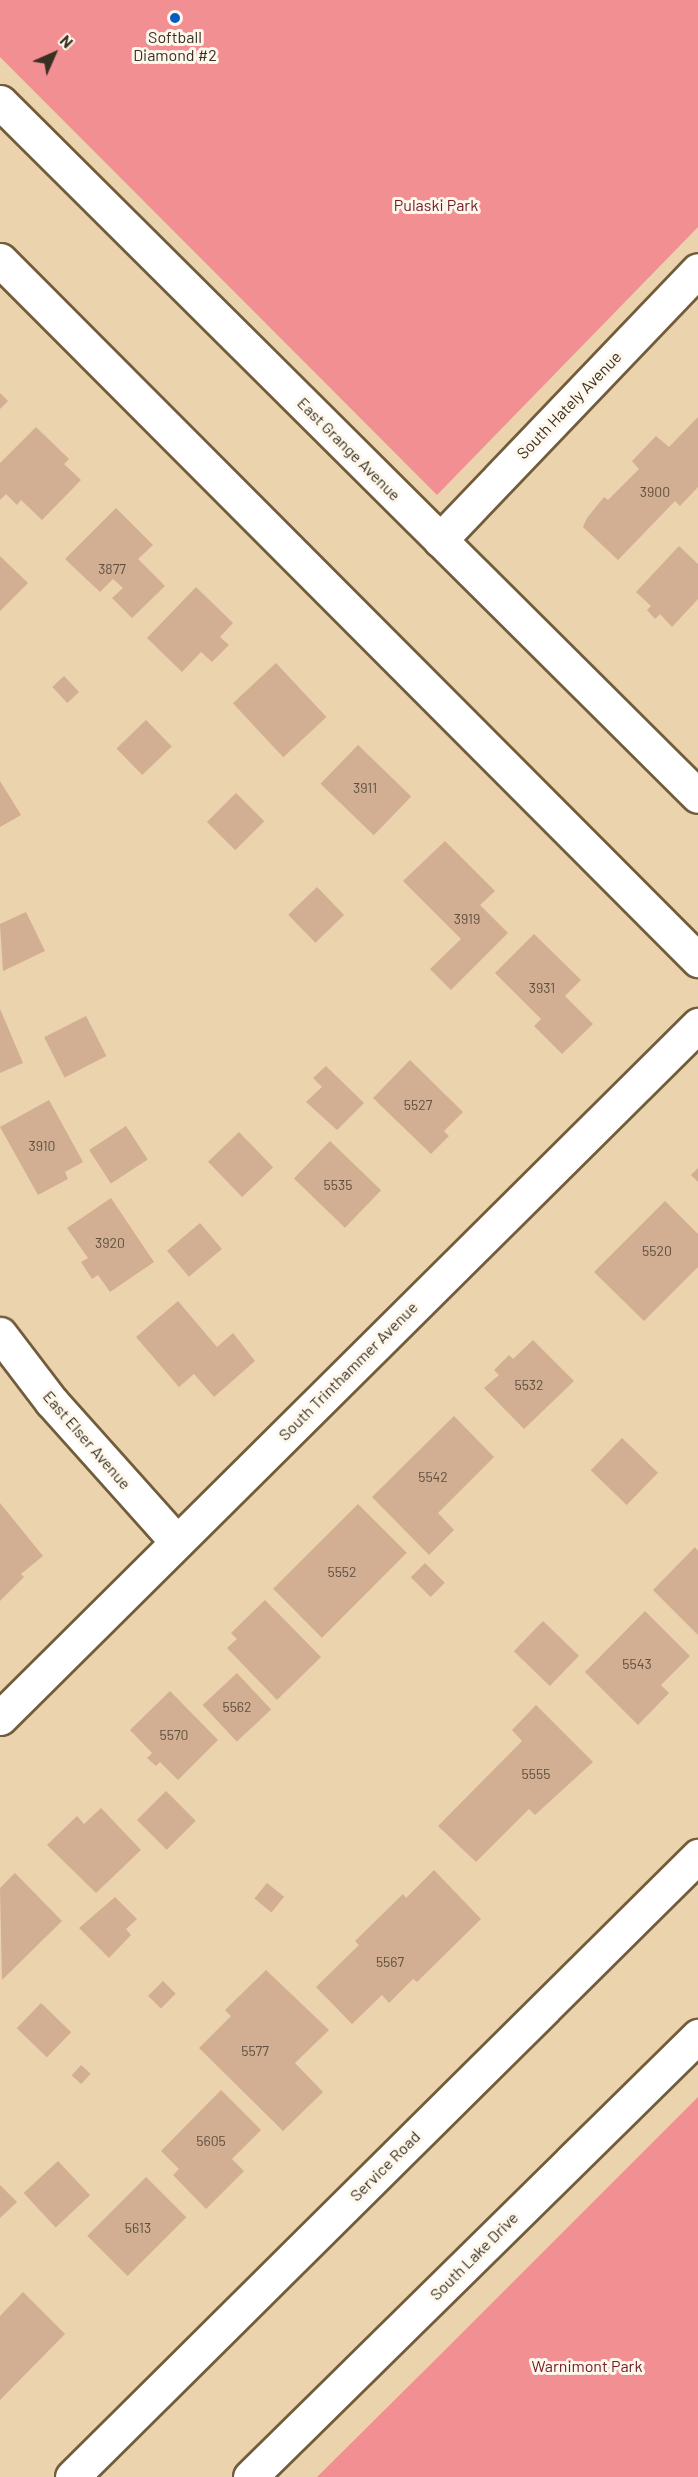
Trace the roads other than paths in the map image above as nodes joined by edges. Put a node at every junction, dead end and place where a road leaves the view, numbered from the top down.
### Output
1 (0, 102) edge
2 (0, 260) edge
3 (698, 270) edge
4 (440, 540) junction
5 (698, 796) edge
6 (698, 960) edge
7 (698, 1025) edge
8 (0, 1334) edge
9 (177, 1542) junction
10 (0, 1718) edge
11 (698, 1856) edge
12 (698, 2036) edge
13 (72, 2477) edge
14 (250, 2477) edge

1 - 4 street, East Grange Avenue
2 - 6 street
3 - 4 street, South Hately Avenue
4 - 5 street, East Grange Avenue
7 - 9 street, South Trinthammer Avenue
8 - 9 street, East Elser Avenue
9 - 10 street, South Trinthammer Avenue
11 - 13 street, Service Road
12 - 14 street, South Lake Drive

